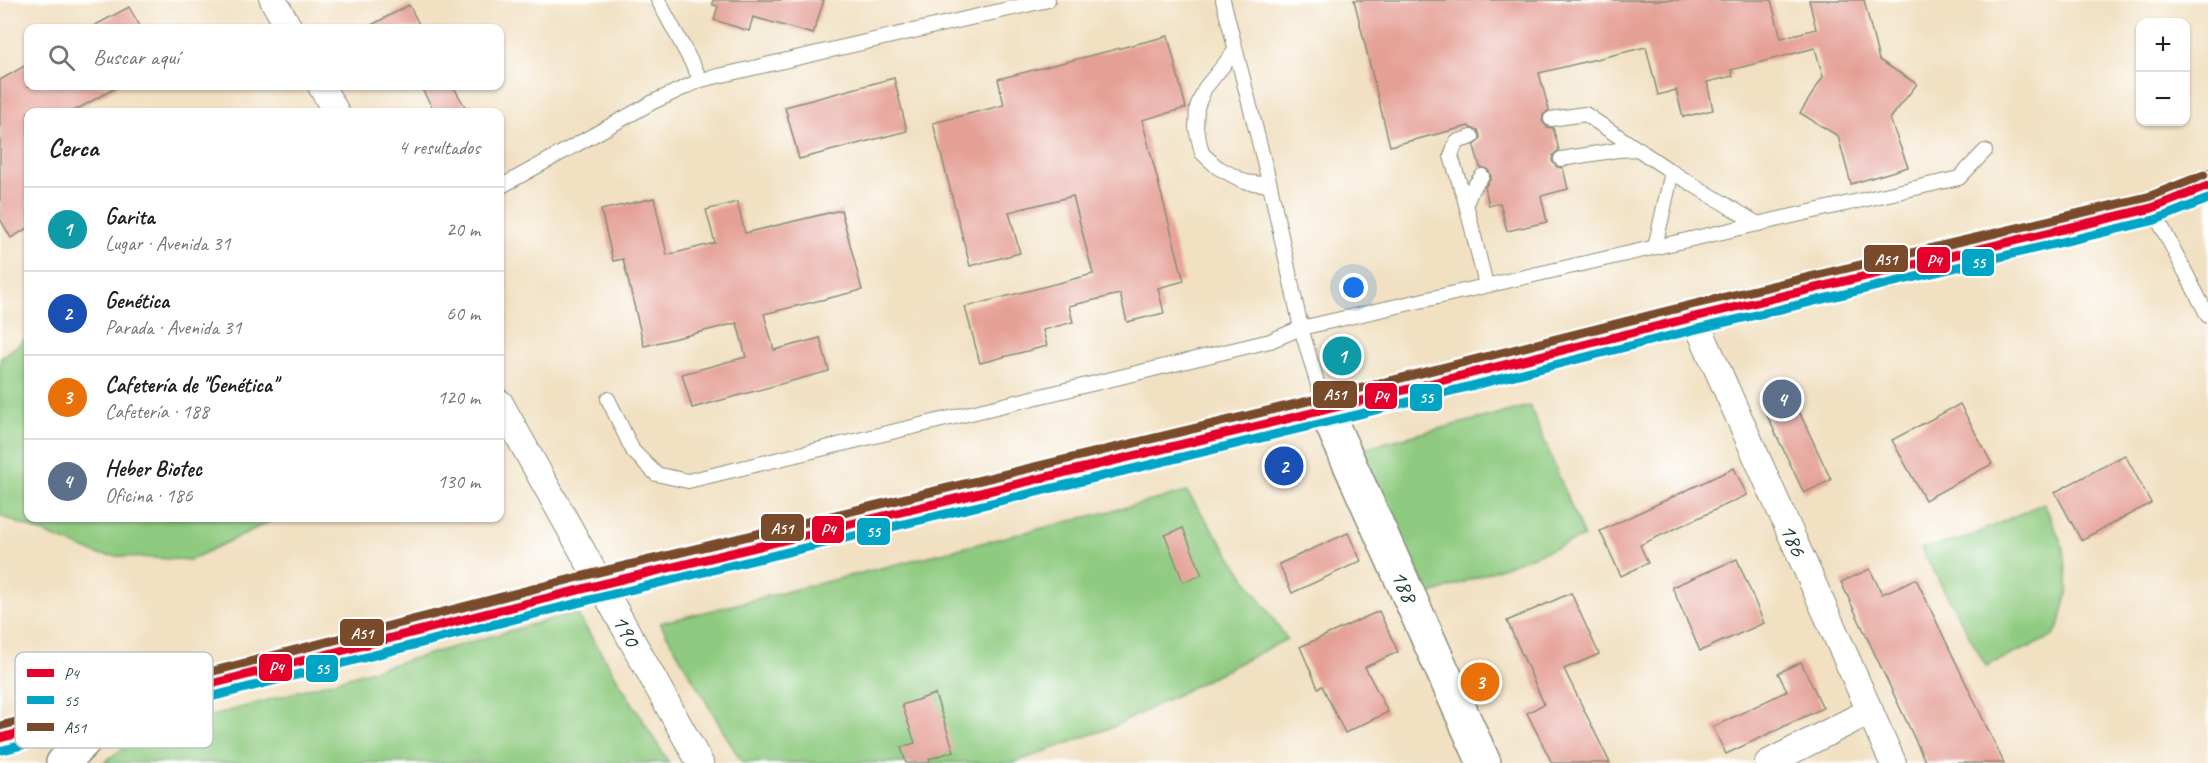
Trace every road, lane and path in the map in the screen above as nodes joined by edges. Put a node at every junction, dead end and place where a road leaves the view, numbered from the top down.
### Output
1 (273, 0) edge
2 (658, 0) edge
3 (1047, 0) edge
4 (1223, 0) edge
5 (287, 24) edge
6 (1235, 51) junction
7 (701, 80) junction
8 (323, 90) edge
9 (334, 108) edge
10 (1551, 119) dead end
11 (1472, 137) dead end
12 (1640, 149) junction
13 (1985, 151) dead end
14 (1561, 159) dead end
15 (1672, 172) junction
16 (1482, 176) dead end
17 (1270, 184) junction
18 (504, 185) edge
19 (2208, 186) edge
20 (1466, 204) junction
21 (2152, 208) junction
22 (1758, 224) junction
23 (1655, 247) junction
24 (1486, 285) junction
25 (2208, 316) edge
26 (1694, 317) junction
27 (1301, 328) junction
28 (608, 399) dead end
29 (1325, 409) junction
30 (504, 410) edge
31 (602, 585) junction
32 (213, 683) edge
33 (1870, 711) junction
34 (15, 734) edge
35 (0, 738) edge
36 (77, 748) edge
37 (63, 763) edge
38 (700, 763) edge
39 (1484, 763) edge
40 (1768, 763) edge
41 (1893, 763) edge

1 - 5 street
2 - 7 lane
3 - 7 lane
4 - 6 lane
6 - 17 lane
6 - 17 lane
7 - 18 lane
8 - 9 street
10 - 12 lane
11 - 20 lane
12 - 14 lane
12 - 15 lane
13 - 22 lane
15 - 22 lane
15 - 23 lane
16 - 20 lane
17 - 27 lane
19 - 21 main road
20 - 24 lane
21 - 25 lane
21 - 26 main road
22 - 23 lane
23 - 24 lane
24 - 27 lane
26 - 29 main road
26 - 33 street, 186
27 - 28 lane
27 - 29 lane
29 - 31 main road
29 - 39 main road, 188
30 - 31 street, 190
31 - 32 main road
31 - 38 street, 190
33 - 40 street
33 - 41 street, 186
34 - 35 main road
36 - 37 main road

